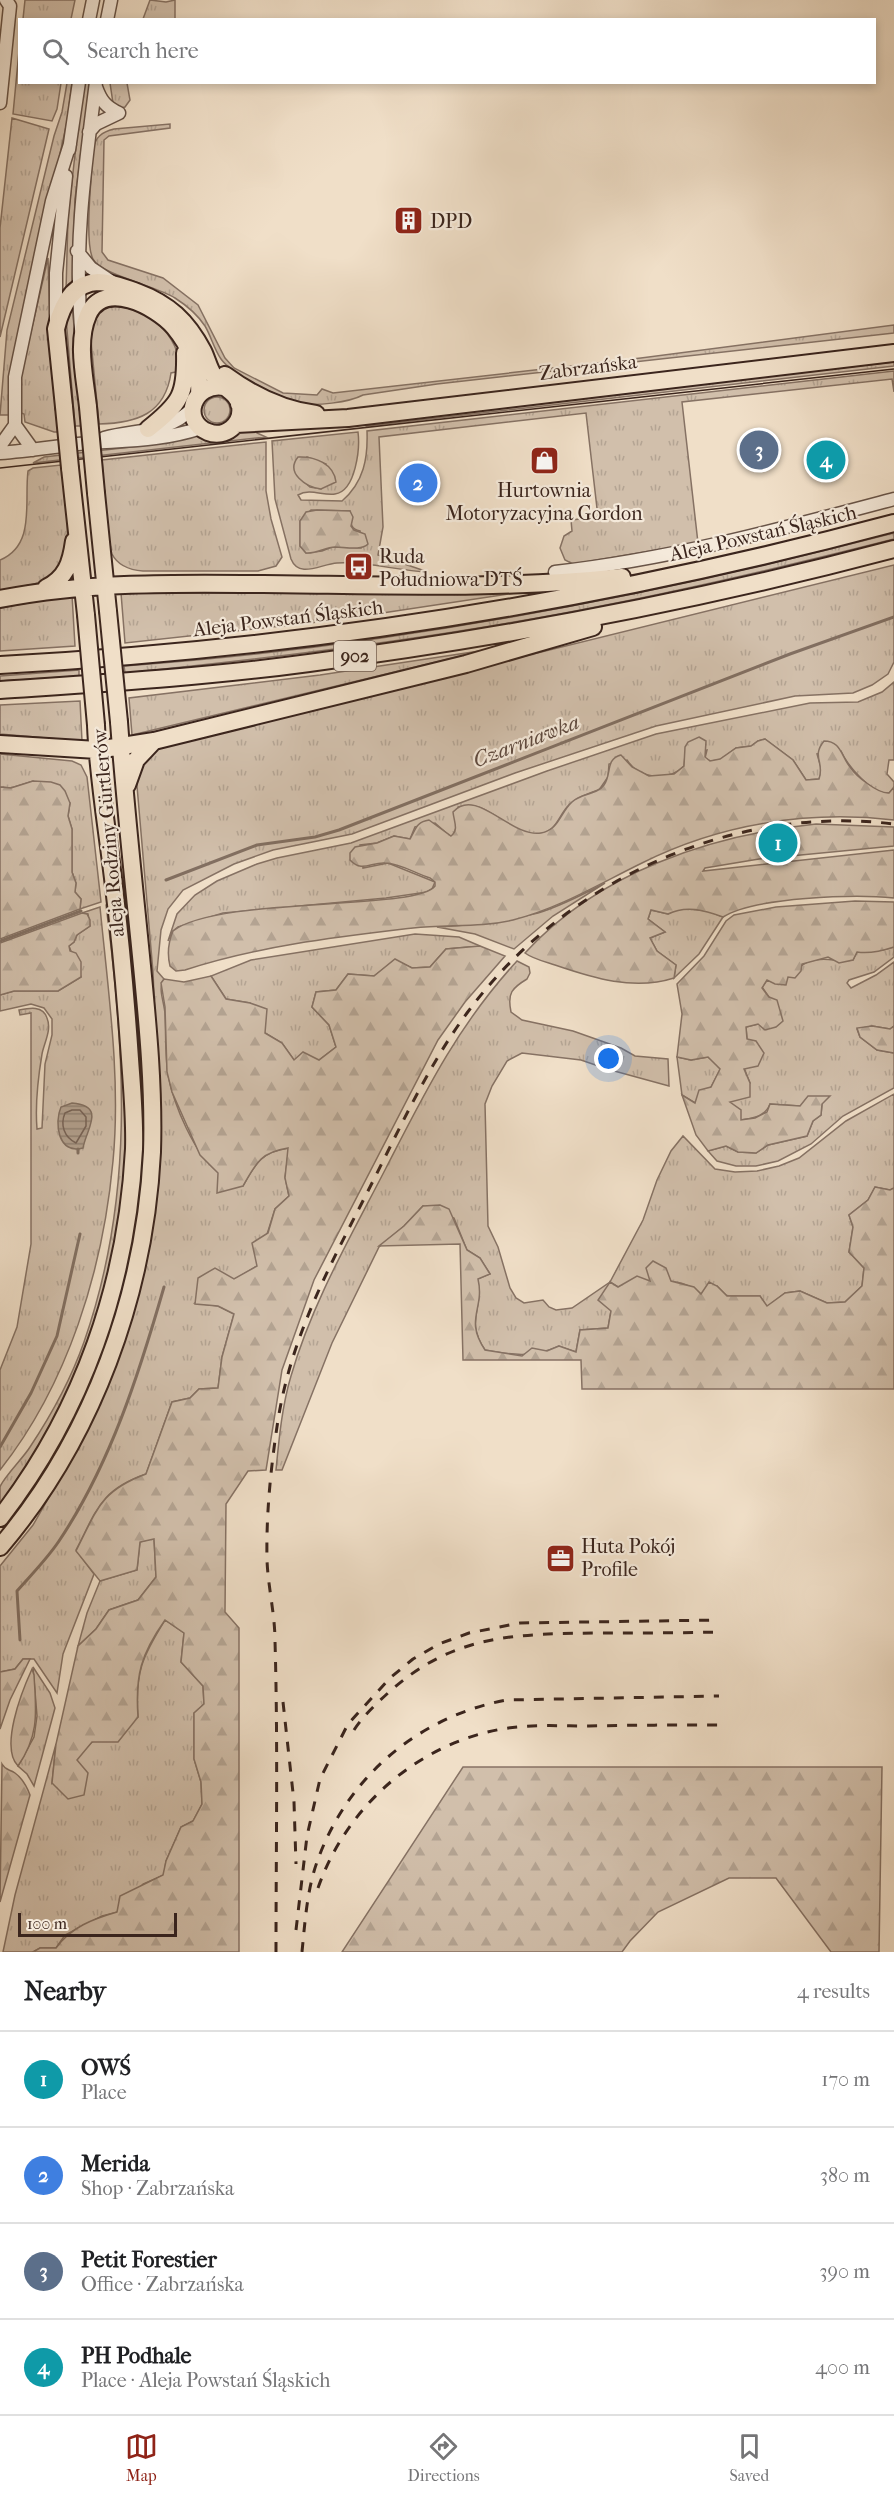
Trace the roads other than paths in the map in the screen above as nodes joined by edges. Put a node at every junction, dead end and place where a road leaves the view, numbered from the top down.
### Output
1 (6, 0) edge
2 (93, 0) edge
3 (111, 0) edge
4 (89, 18) edge
5 (107, 18) edge
6 (79, 84) edge
7 (96, 84) edge
8 (0, 103) edge
9 (89, 132) junction
10 (70, 144) junction
11 (77, 251) junction
12 (116, 285) junction
13 (78, 289) junction
14 (56, 329) junction
15 (82, 342) junction
16 (185, 343) junction
17 (203, 353) junction
18 (894, 353) edge
19 (224, 387) junction
20 (196, 401) junction
21 (240, 404) junction
22 (348, 418) junction
23 (287, 421) junction
24 (236, 424) junction
25 (15, 425) junction
26 (201, 428) junction
27 (148, 429) junction
28 (80, 444) junction
29 (0, 446) edge
30 (33, 450) junction
31 (0, 453) edge
32 (894, 499) edge
33 (76, 523) junction
34 (894, 523) edge
35 (894, 549) edge
36 (103, 559) junction
37 (722, 566) junction
38 (555, 572) joint
39 (130, 584) junction
40 (106, 585) junction
41 (84, 586) junction
42 (461, 586) junction
43 (41, 591) junction
44 (707, 594) junction
45 (0, 599) edge
46 (0, 665) edge
47 (0, 690) edge
48 (154, 741) junction
49 (0, 744) edge
50 (121, 747) junction
51 (97, 750) junction
52 (124, 793) junction
53 (0, 1518) edge
54 (0, 1547) edge

1 - 8 street
2 - 4 street
3 - 5 street
6 - 10 street, aleja Rodziny Gürtlerów
7 - 9 street, aleja Rodziny Gürtlerów
7 - 9 street
9 - 11 street, aleja Rodziny Gürtlerów
10 - 14 street, aleja Rodziny Gürtlerów
10 - 25 street
11 - 12 street
11 - 13 street, aleja Rodziny Gürtlerów
12 - 13 main road
12 - 17 main road
13 - 14 main road
13 - 15 street, aleja Rodziny Gürtlerów
14 - 33 main road, aleja Rodziny Gürtlerów, bridge
15 - 16 main road
15 - 36 main road, aleja Rodziny Gürtlerów, bridge
16 - 20 main road
16 - 27 main road
17 - 19 main road
17 - 22 main road
18 - 22 main road, Zabrzańska
19 - 20 main road
19 - 21 main road
20 - 26 main road
20 - 27 street
21 - 23 main road, Zabrzańska
21 - 24 main road
22 - 23 main road, Zabrzańska
23 - 24 main road, Zabrzańska
24 - 26 main road
25 - 29 street
25 - 30 street
26 - 28 street
27 - 28 street
28 - 30 street
30 - 31 street
32 - 38 street
33 - 41 main road, aleja Rodziny Gürtlerów
33 - 43 main road
34 - 37 main road, Aleja Powstań Śląskich / 902
35 - 44 main road, 902
36 - 39 main road
36 - 40 main road, aleja Rodziny Gürtlerów
37 - 42 main road
37 - 46 main road, Aleja Powstań Śląskich / 902
38 - 42 main road
39 - 40 main road
39 - 42 main road
40 - 41 main road
40 - 50 main road, aleja Rodziny Gürtlerów, bridge
41 - 43 main road
41 - 51 main road, aleja Rodziny Gürtlerów, bridge
43 - 45 main road
44 - 47 main road, 902
44 - 48 main road
48 - 50 main road
48 - 52 main road
49 - 51 main road
50 - 51 main road
50 - 52 main road, aleja Rodziny Gürtlerów
51 - 53 main road, aleja Rodziny Gürtlerów
52 - 54 main road, aleja Rodziny Gürtlerów

